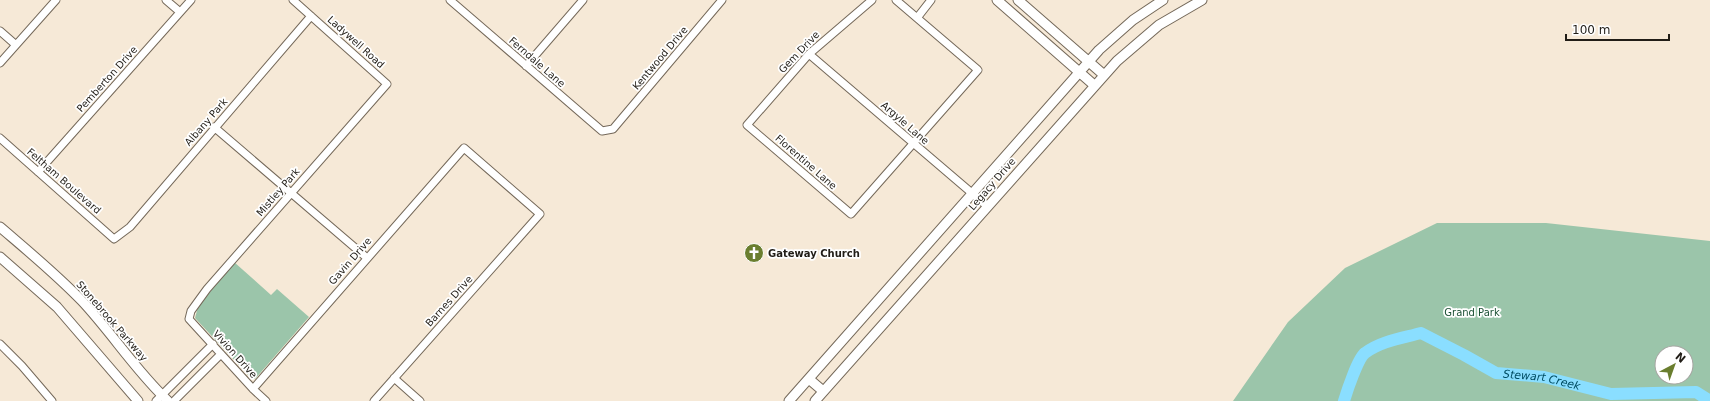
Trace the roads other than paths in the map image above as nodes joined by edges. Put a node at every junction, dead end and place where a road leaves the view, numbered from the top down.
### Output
1 (56, 0) edge
2 (166, 0) edge
3 (191, 0) edge
4 (293, 0) edge
5 (450, 0) edge
6 (583, 0) edge
7 (722, 0) edge
8 (872, 0) edge
9 (896, 0) edge
10 (931, 0) edge
11 (997, 0) edge
12 (1018, 0) edge
13 (1163, 0) edge
14 (1202, 0) edge
15 (180, 12) junction
16 (312, 16) junction
17 (917, 18) junction
18 (0, 31) edge
19 (16, 45) junction
20 (810, 54) junction
21 (1089, 62) junction
22 (0, 64) edge
23 (526, 66) junction
24 (1080, 72) junction
25 (1104, 75) junction
26 (387, 84) joint
27 (1094, 85) junction
28 (747, 125) joint
29 (214, 127) junction
30 (613, 129) joint
31 (0, 138) edge
32 (913, 143) junction
33 (38, 172) junction
34 (291, 193) junction
35 (973, 194) junction
36 (987, 206) junction
37 (540, 214) joint
38 (0, 227) edge
39 (114, 239) joint
40 (0, 257) edge
41 (367, 258) junction
42 (189, 319) joint
43 (0, 344) edge
44 (213, 344) junction
45 (221, 354) junction
46 (394, 378) junction
47 (809, 379) junction
48 (253, 388) junction
49 (823, 391) junction
50 (162, 399) edge
51 (52, 401) edge
52 (138, 401) edge
53 (174, 401) edge
54 (266, 401) edge
55 (374, 401) edge
56 (420, 401) edge
57 (789, 401) edge
58 (815, 401) edge

1 - 19 street
2 - 15 street
3 - 15 street, Pemberton Drive
4 - 16 street, Ladywell Road
5 - 23 street, Ferndale Lane
6 - 23 street
7 - 30 street, Kentwood Drive
8 - 20 street, Gem Drive
9 - 17 street
10 - 17 street
11 - 24 main road
12 - 21 main road
13 - 21 main road, Legacy Drive
14 - 25 main road, Legacy Drive
15 - 33 street, Pemberton Drive
16 - 26 street, Ladywell Road
16 - 29 street, Albany Park
17 - 32 street
18 - 19 street
19 - 22 street
20 - 28 street, Gem Drive
20 - 32 street, Argyle Lane
21 - 24 main road, Legacy Drive
21 - 25 main road
23 - 30 street, Ferndale Lane
24 - 27 main road
24 - 35 main road, Legacy Drive
25 - 27 main road, Legacy Drive
26 - 34 street, Mistley Park
27 - 36 main road, Legacy Drive
28 - 32 street, Florentine Lane
29 - 34 street
29 - 39 street, Albany Park
31 - 33 street, Feltham Boulevard
32 - 35 street, Argyle Lane
33 - 39 street, Feltham Boulevard
34 - 41 street
34 - 42 street, Mistley Park
35 - 36 street, Argyle Lane
35 - 47 main road, Legacy Drive
36 - 49 main road, Legacy Drive
37 - 41 street, Gavin Drive
37 - 46 street, Barnes Drive
38 - 50 main road, Stonebrook Parkway
40 - 52 main road
41 - 48 street, Gavin Drive
42 - 44 street, Vivion Drive
43 - 51 street
44 - 45 street, Vivion Drive
44 - 50 street
45 - 48 street, Vivion Drive
45 - 53 street
46 - 55 street, Barnes Drive
46 - 56 street
47 - 49 main road
47 - 57 main road, Legacy Drive
48 - 54 street, Vivion Drive
49 - 58 main road, Legacy Drive

